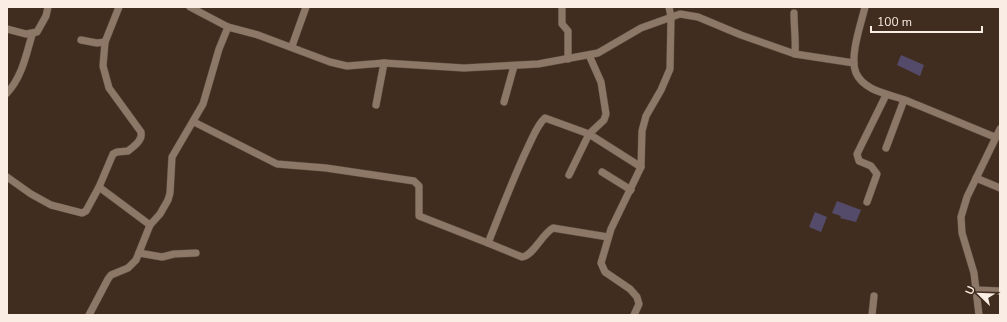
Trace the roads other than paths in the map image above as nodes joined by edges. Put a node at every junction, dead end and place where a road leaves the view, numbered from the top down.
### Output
1 (48, 7) edge
2 (119, 7) edge
3 (190, 7) edge
4 (306, 7) edge
5 (562, 7) edge
6 (669, 7) edge
7 (865, 7) edge
8 (794, 13) dead end
9 (671, 17) junction
10 (228, 28) junction
11 (7, 29) edge
12 (32, 35) junction
13 (81, 40) dead end
14 (106, 42) junction
15 (292, 46) junction
16 (795, 54) junction
17 (589, 56) junction
18 (568, 58) junction
19 (384, 63) junction
20 (854, 63) junction
21 (514, 66) junction
22 (7, 93) edge
23 (886, 95) junction
24 (904, 100) junction
25 (504, 102) dead end
26 (376, 105) dead end
27 (194, 122) junction
28 (1000, 129) edge
29 (589, 134) junction
30 (996, 137) junction
31 (886, 148) dead end
32 (641, 167) junction
33 (602, 172) dead end
34 (569, 175) dead end
35 (7, 177) edge
36 (976, 178) junction
37 (99, 187) junction
38 (1000, 188) edge
39 (631, 190) junction
40 (867, 202) dead end
41 (150, 225) junction
42 (608, 237) junction
43 (488, 244) junction
44 (139, 253) junction
45 (196, 253) dead end
46 (977, 290) junction
47 (1000, 291) edge
48 (874, 296) dead end
49 (89, 315) edge
50 (634, 315) edge
51 (872, 315) edge
52 (979, 315) edge

1 - 12 street
2 - 14 street
3 - 10 street
4 - 15 street
5 - 18 street
6 - 9 street
7 - 20 street
8 - 16 street
9 - 16 street
9 - 17 street
9 - 32 street
10 - 15 street
10 - 27 street
11 - 12 street
12 - 22 street
13 - 14 street
14 - 37 street
15 - 19 street
16 - 20 street
17 - 18 street
17 - 29 street
18 - 21 street
19 - 21 street
19 - 26 street
20 - 23 street
21 - 25 street
23 - 24 street
23 - 40 street
24 - 30 street
24 - 31 street
27 - 41 street
27 - 43 street
28 - 30 street
29 - 32 street
29 - 34 street
29 - 43 street
30 - 36 street
32 - 39 street
33 - 39 street
35 - 37 street
36 - 38 street
36 - 46 street
37 - 41 street
39 - 42 street
41 - 44 street
42 - 43 street
42 - 50 street
44 - 45 street
44 - 49 street
46 - 47 street
46 - 52 street
48 - 51 street

